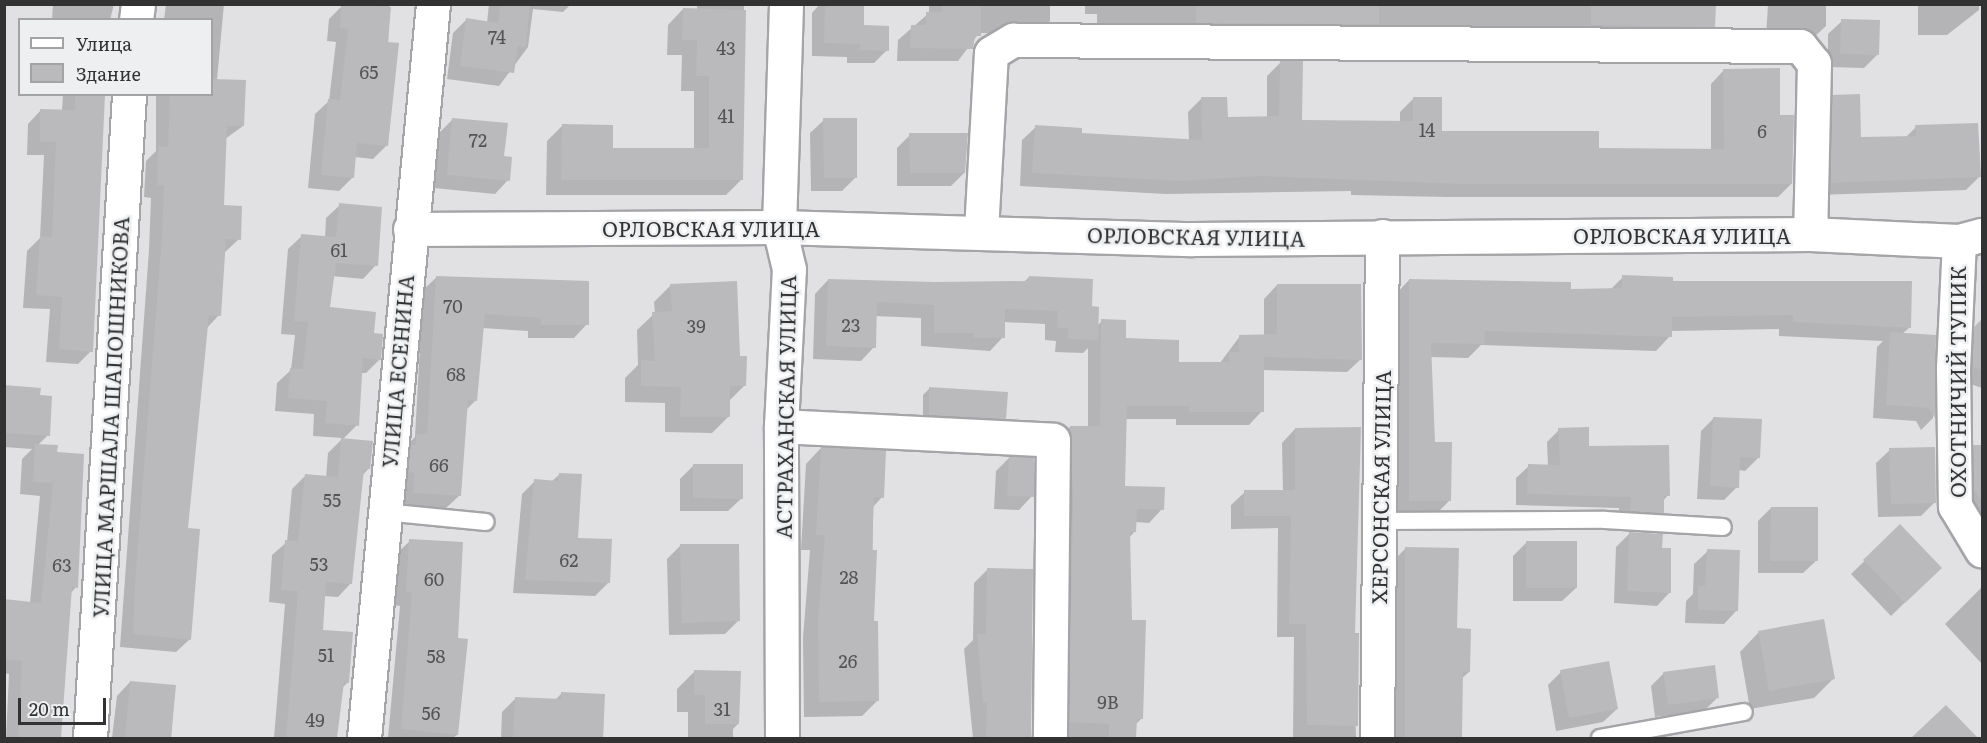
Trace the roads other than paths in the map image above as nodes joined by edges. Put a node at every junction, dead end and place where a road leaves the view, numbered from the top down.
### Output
1 (433, 4) edge
2 (786, 4) edge
3 (129, 96) edge
4 (778, 227) junction
5 (410, 229) junction
6 (981, 231) junction
7 (1810, 234) junction
8 (1382, 236) junction
9 (1971, 238) edge
10 (781, 426) junction
11 (384, 512) junction
12 (1381, 521) junction
13 (486, 522) dead end
14 (1723, 527) dead end
15 (1983, 551) edge
16 (1744, 712) dead end
17 (90, 738) edge
18 (364, 738) edge
19 (782, 738) edge
20 (1050, 738) edge
21 (1377, 738) edge
22 (1600, 738) edge

1 - 5 street, УЛИЦА ЕСЕНИНА
2 - 4 street, АСТРАХАНСКАЯ УЛИЦА
3 - 17 street, УЛИЦА МАРШАЛА ШАПОШНИКОВА
4 - 5 street, ОРЛОВСКАЯ УЛИЦА
4 - 6 street, ОРЛОВСКАЯ УЛИЦА
4 - 10 street, АСТРАХАНСКАЯ УЛИЦА
5 - 11 street, УЛИЦА ЕСЕНИНА
6 - 7 street
6 - 8 street, ОРЛОВСКАЯ УЛИЦА
7 - 8 street, ОРЛОВСКАЯ УЛИЦА
7 - 9 street, ОРЛОВСКАЯ УЛИЦА
8 - 12 street, ХЕРСОНСКАЯ УЛИЦА
9 - 15 street, ОХОТНИЧИЙ ТУПИК
10 - 19 street, АСТРАХАНСКАЯ УЛИЦА
10 - 20 street
11 - 13 lane
11 - 18 street, УЛИЦА ЕСЕНИНА
12 - 14 lane
12 - 21 street, ХЕРСОНСКАЯ УЛИЦА
16 - 22 lane

